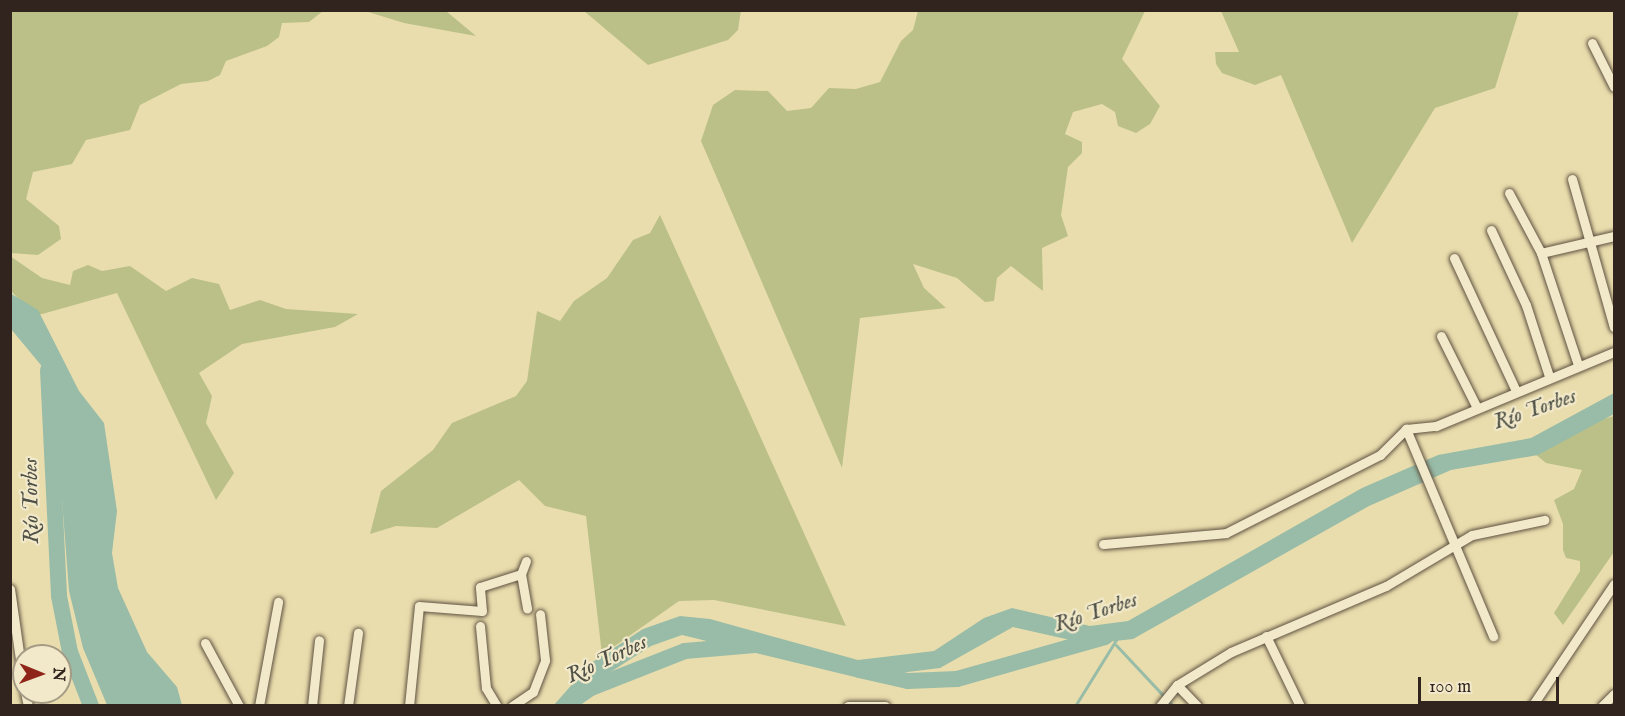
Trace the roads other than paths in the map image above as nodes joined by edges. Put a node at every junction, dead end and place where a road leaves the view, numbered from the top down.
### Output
1 (1592, 43) dead end
2 (1614, 87) edge
3 (1572, 179) dead end
4 (1509, 193) dead end
5 (1491, 230) dead end
6 (1614, 236) edge
7 (1590, 241) junction
8 (1541, 253) junction
9 (1454, 258) dead end
10 (1612, 302) edge
11 (1614, 327) edge
12 (1441, 336) dead end
13 (1614, 352) edge
14 (1578, 365) junction
15 (1549, 376) junction
16 (1515, 389) junction
17 (1477, 408) junction
18 (1406, 429) junction
19 (1544, 520) dead end
20 (1103, 544) dead end
21 (1453, 544) junction
22 (526, 561) dead end
23 (521, 574) junction
24 (1614, 584) edge
25 (10, 589) edge
26 (278, 602) dead end
27 (526, 608) dead end
28 (540, 614) dead end
29 (480, 626) dead end
30 (358, 633) dead end
31 (1266, 636) junction
32 (1493, 636) dead end
33 (319, 640) dead end
34 (205, 643) dead end
35 (18, 644) edge
36 (1178, 685) junction
37 (1614, 694) edge
38 (239, 705) edge
39 (260, 705) edge
40 (312, 705) edge
41 (348, 705) edge
42 (410, 705) edge
43 (497, 705) edge
44 (512, 705) edge
45 (848, 705) edge
46 (885, 705) edge
47 (1160, 705) edge
48 (1197, 705) edge
49 (1300, 705) edge
50 (1532, 705) edge
51 (1602, 705) edge

1 - 2 street
3 - 7 street
4 - 8 street
5 - 15 street
6 - 7 street
7 - 8 street
7 - 10 street
8 - 14 street
9 - 16 street
10 - 11 street
12 - 17 street
13 - 14 street
14 - 15 street
15 - 16 street
16 - 17 street
17 - 18 street
18 - 20 street
18 - 21 street
19 - 21 street
21 - 31 street
21 - 32 street
22 - 23 street
23 - 27 street
23 - 42 street
24 - 50 street
25 - 35 street
26 - 39 street
28 - 44 street
29 - 43 street
30 - 41 street
31 - 36 street
31 - 49 street
33 - 40 street
34 - 38 street
36 - 47 street
36 - 48 street
37 - 51 street
45 - 46 street

